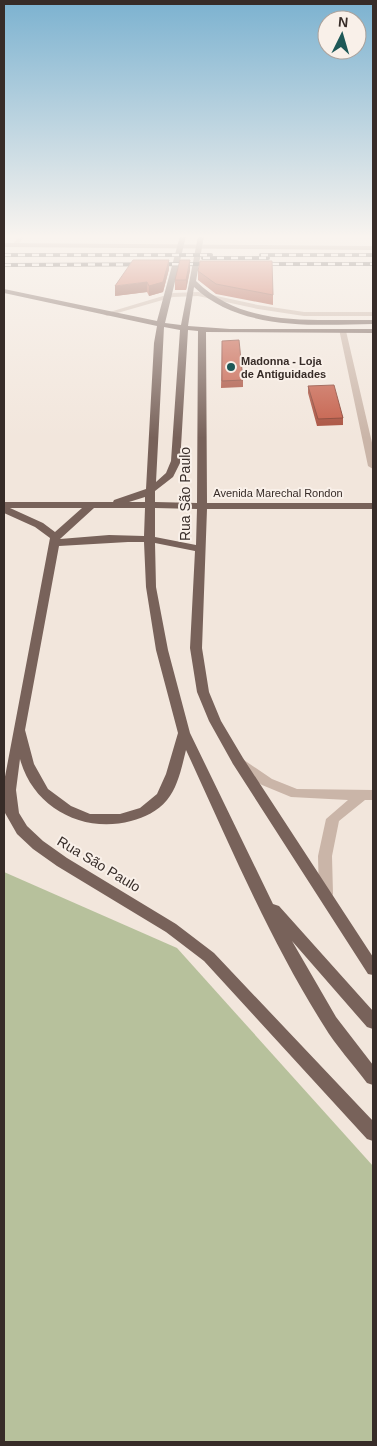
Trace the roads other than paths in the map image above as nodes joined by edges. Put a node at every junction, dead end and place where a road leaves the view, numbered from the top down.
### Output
1 (59, 303) edge
2 (143, 303) edge
3 (165, 303) edge
4 (188, 303) edge
5 (220, 303) edge
6 (242, 303) edge
7 (106, 314) junction
8 (373, 314) edge
9 (373, 322) edge
10 (202, 330) junction
11 (342, 331) junction
12 (373, 331) edge
13 (373, 466) edge
14 (92, 505) junction
15 (105, 506) junction
16 (202, 506) junction
17 (373, 506) edge
18 (4, 507) edge
19 (54, 540) junction
20 (200, 549) junction
21 (19, 727) junction
22 (183, 730) junction
23 (238, 761) junction
24 (6, 790) edge
25 (368, 795) edge
26 (260, 894) junction
27 (326, 894) junction
28 (373, 969) edge
29 (373, 1022) edge
30 (373, 1078) edge
31 (373, 1133) edge

1 - 7 main road
2 - 7 street
3 - 22 main road
4 - 15 main road
5 - 9 main road
6 - 8 street
7 - 10 main road
10 - 11 main road
10 - 16 main road, Rua São Paulo
11 - 12 main road
11 - 13 street
14 - 15 main road, Avenida Marechal Rondon
14 - 18 main road, Avenida Marechal Rondon
14 - 19 main road
15 - 16 main road, Avenida Marechal Rondon
16 - 17 main road, Avenida Marechal Rondon
16 - 20 main road, Rua São Paulo
18 - 19 main road
19 - 20 main road
19 - 21 main road, Rua São Paulo
20 - 23 main road, Rua São Paulo
21 - 22 main road
21 - 24 main road, Rua São Paulo
22 - 26 main road
23 - 25 street
23 - 27 main road, Rua São Paulo
24 - 31 main road, Rua São Paulo
25 - 27 street
26 - 29 main road
26 - 30 main road
27 - 28 main road, Rua São Paulo

